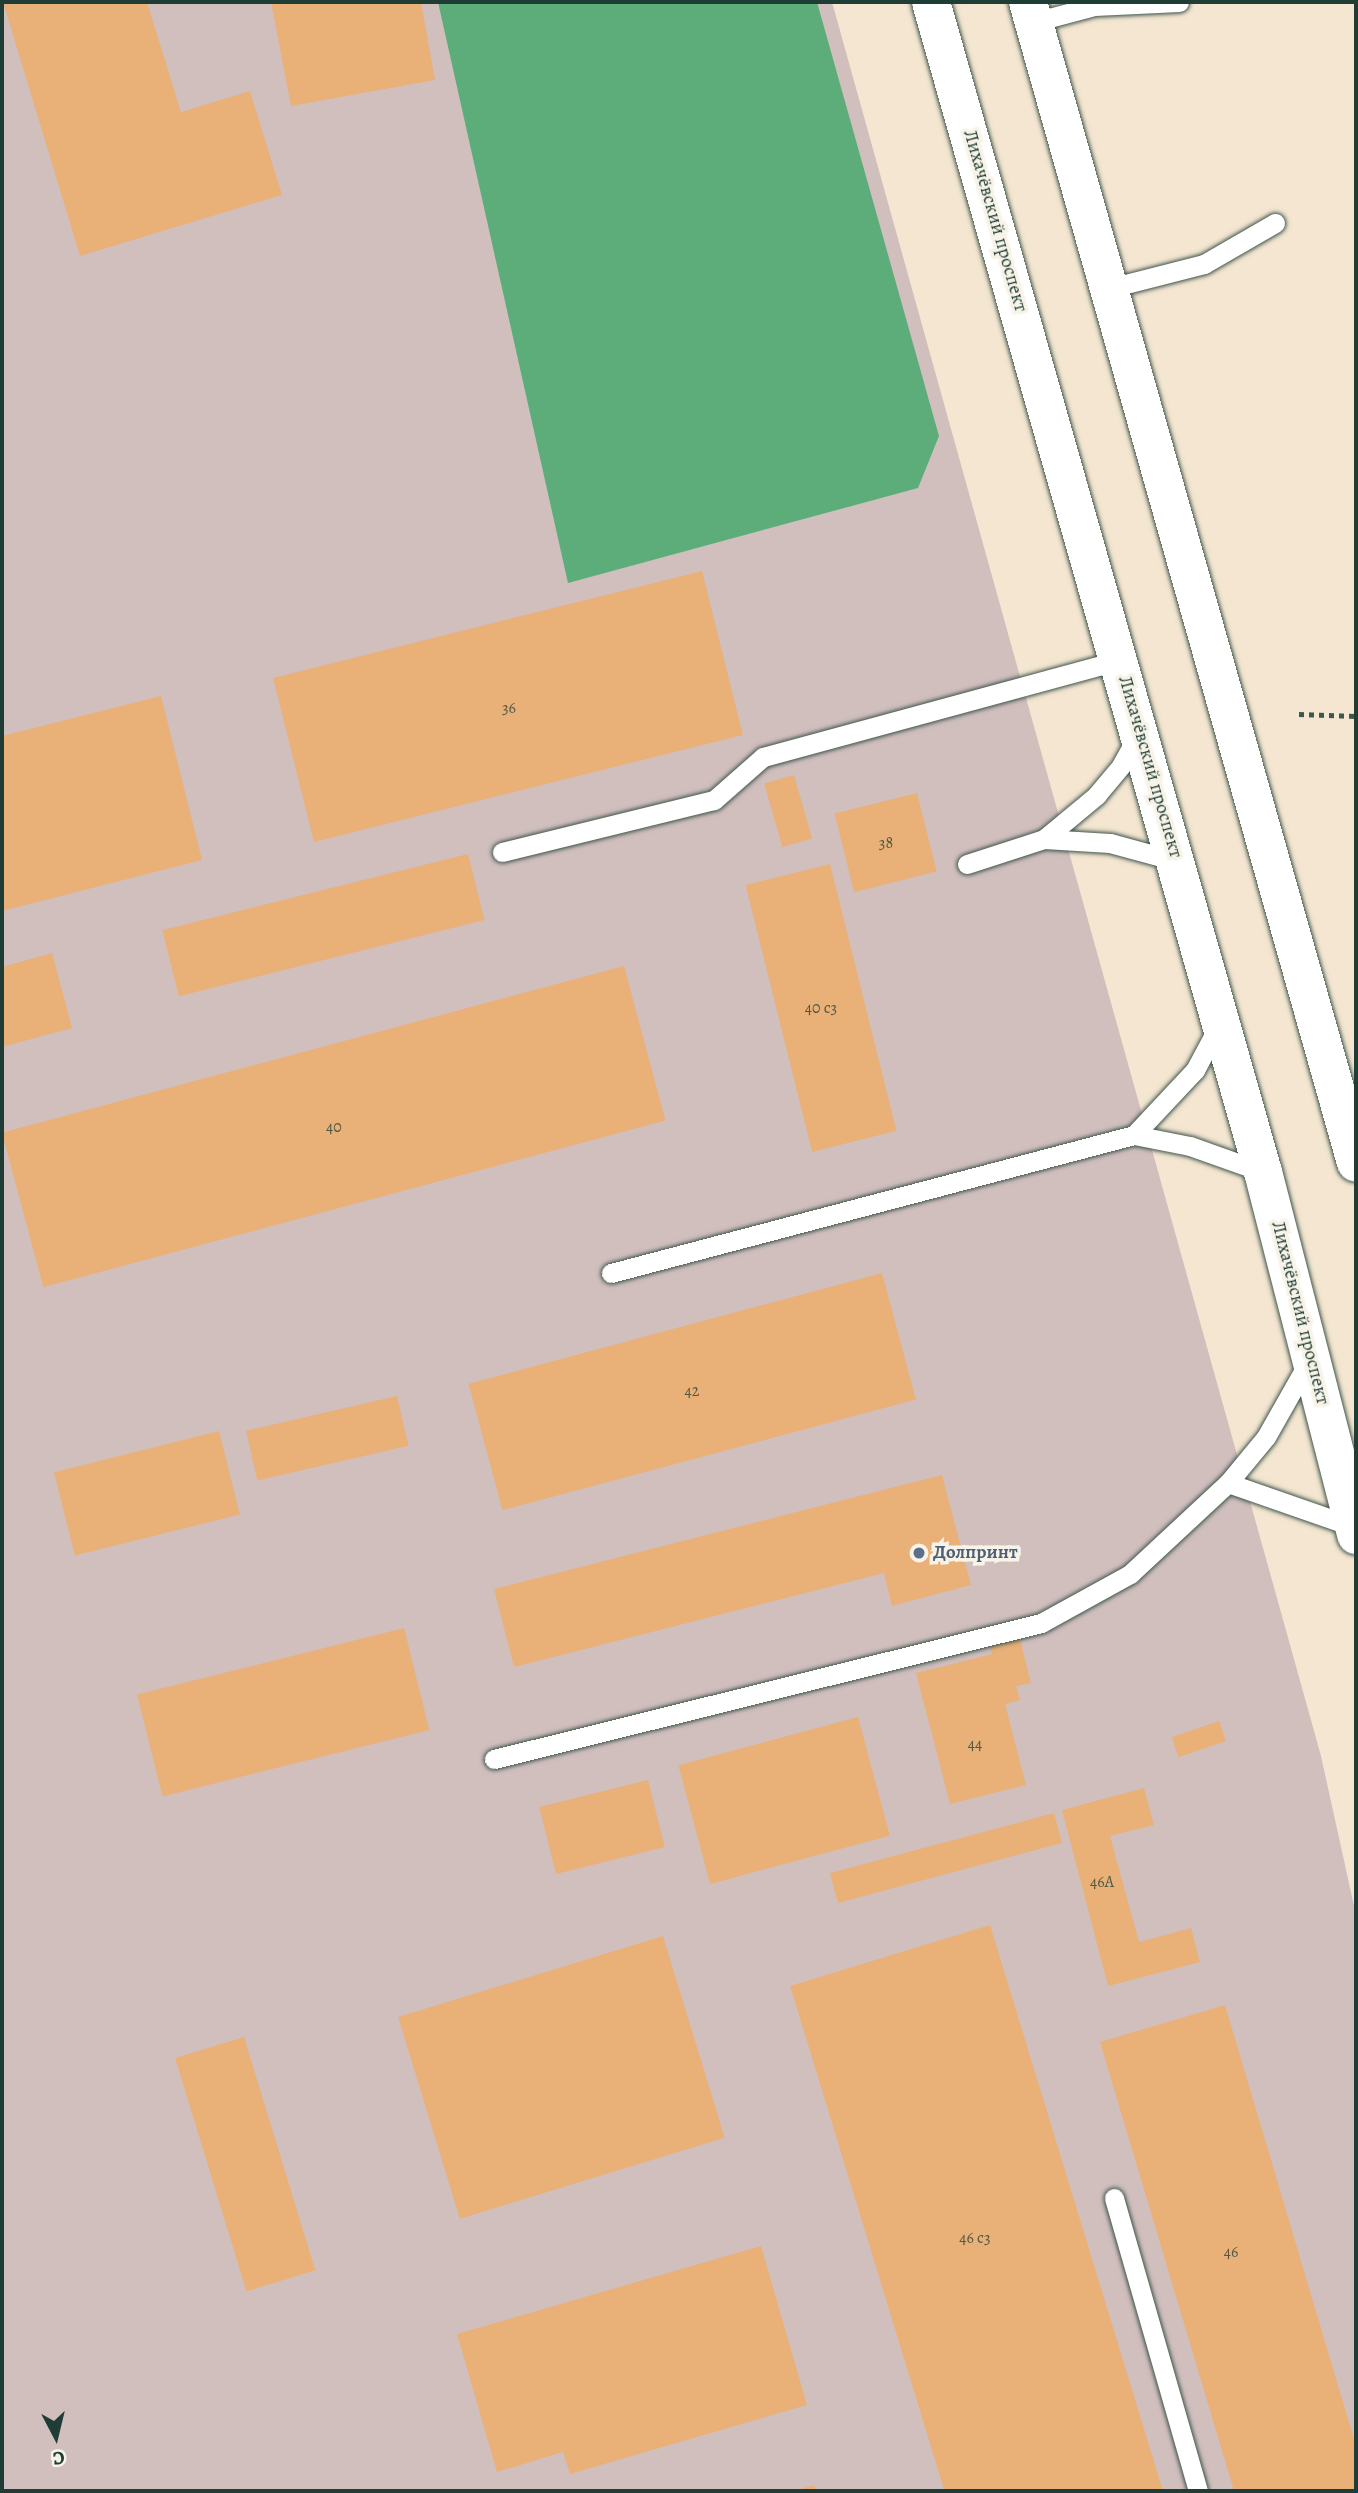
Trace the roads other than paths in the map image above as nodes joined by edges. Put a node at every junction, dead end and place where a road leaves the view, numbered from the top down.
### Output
1 (931, 2) edge
2 (1179, 2) edge
3 (1031, 12) edge
4 (1275, 223) dead end
5 (1110, 288) junction
6 (1120, 660) junction
7 (1140, 731) junction
8 (1044, 839) junction
9 (502, 852) dead end
10 (1177, 861) junction
11 (967, 864) dead end
12 (1221, 1019) junction
13 (1134, 1135) junction
14 (1356, 1163) edge
15 (1263, 1172) junction
16 (611, 1273) dead end
17 (1311, 1357) junction
18 (1228, 1483) junction
19 (1355, 1531) edge
20 (494, 1759) dead end
21 (1114, 2198) dead end
22 (1199, 2491) edge

1 - 6 main road, Лихачёвский проспект
2 - 3 lane
3 - 5 main road
4 - 5 lane
5 - 14 main road
6 - 7 main road, Лихачёвский проспект
6 - 9 lane
7 - 8 lane
7 - 10 main road, Лихачёвский проспект
8 - 10 lane
8 - 11 lane
10 - 12 main road, Лихачёвский проспект
12 - 13 lane
12 - 15 main road, Лихачёвский проспект
13 - 15 lane
13 - 16 lane
15 - 17 main road, Лихачёвский проспект
17 - 18 lane
17 - 19 main road, Лихачёвский проспект
18 - 19 lane
18 - 20 lane
21 - 22 lane

